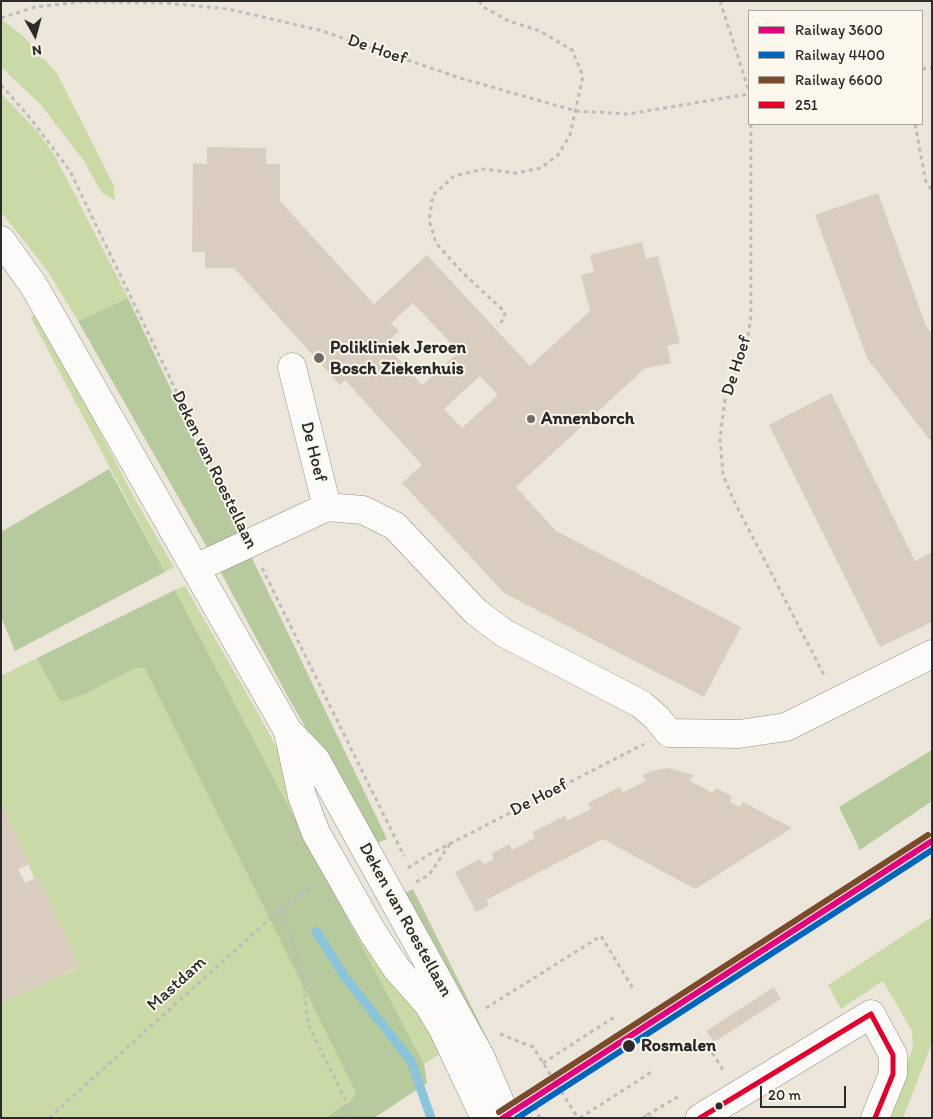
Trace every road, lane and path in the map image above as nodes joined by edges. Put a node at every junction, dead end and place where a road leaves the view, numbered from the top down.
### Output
1 (479, 1) edge
2 (720, 1) edge
3 (167, 2) edge
4 (1, 18) edge
5 (1, 85) edge
6 (748, 89) edge
7 (748, 92) edge
8 (576, 112) junction
9 (751, 125) edge
10 (915, 125) edge
11 (932, 190) edge
12 (1, 240) edge
13 (497, 326) dead end
14 (292, 367) dead end
15 (327, 507) junction
16 (249, 542) junction
17 (196, 568) junction
18 (932, 654) edge
19 (838, 702) junction
20 (288, 730) junction
21 (669, 733) junction
22 (410, 867) joint
23 (320, 881) dead end
24 (281, 909) junction
25 (634, 990) dead end
26 (483, 1009) dead end
27 (616, 1016) dead end
28 (495, 1032) dead end
29 (708, 1046) dead end
30 (716, 1058) dead end
31 (543, 1063) junction
32 (653, 1071) dead end
33 (49, 1118) edge
34 (346, 1118) edge
35 (485, 1118) edge
36 (507, 1118) edge
37 (579, 1118) edge
38 (643, 1118) edge
39 (652, 1118) edge
40 (700, 1118) edge
41 (875, 1118) edge

1 - 8 path
2 - 6 path
3 - 4 path, De Hoef
3 - 8 path, De Hoef
5 - 16 path, Deken van Roestellaan
7 - 8 path, De Hoef
8 - 13 path
9 - 19 path, De Hoef
10 - 11 path
12 - 17 main road, Deken van Roestellaan
14 - 15 main road, De Hoef
15 - 16 main road
15 - 21 main road
16 - 17 main road
16 - 22 path, Deken van Roestellaan
17 - 20 main road, Deken van Roestellaan
18 - 19 main road
19 - 21 main road
20 - 35 main road, Deken van Roestellaan
20 - 36 main road, Deken van Roestellaan
21 - 22 path, De Hoef
23 - 24 path, Mastdam
24 - 33 path, Mastdam
24 - 34 path
25 - 26 path
27 - 31 path
28 - 31 path
29 - 30 path
31 - 37 path
32 - 37 path
38 - 39 path
40 - 41 main road

